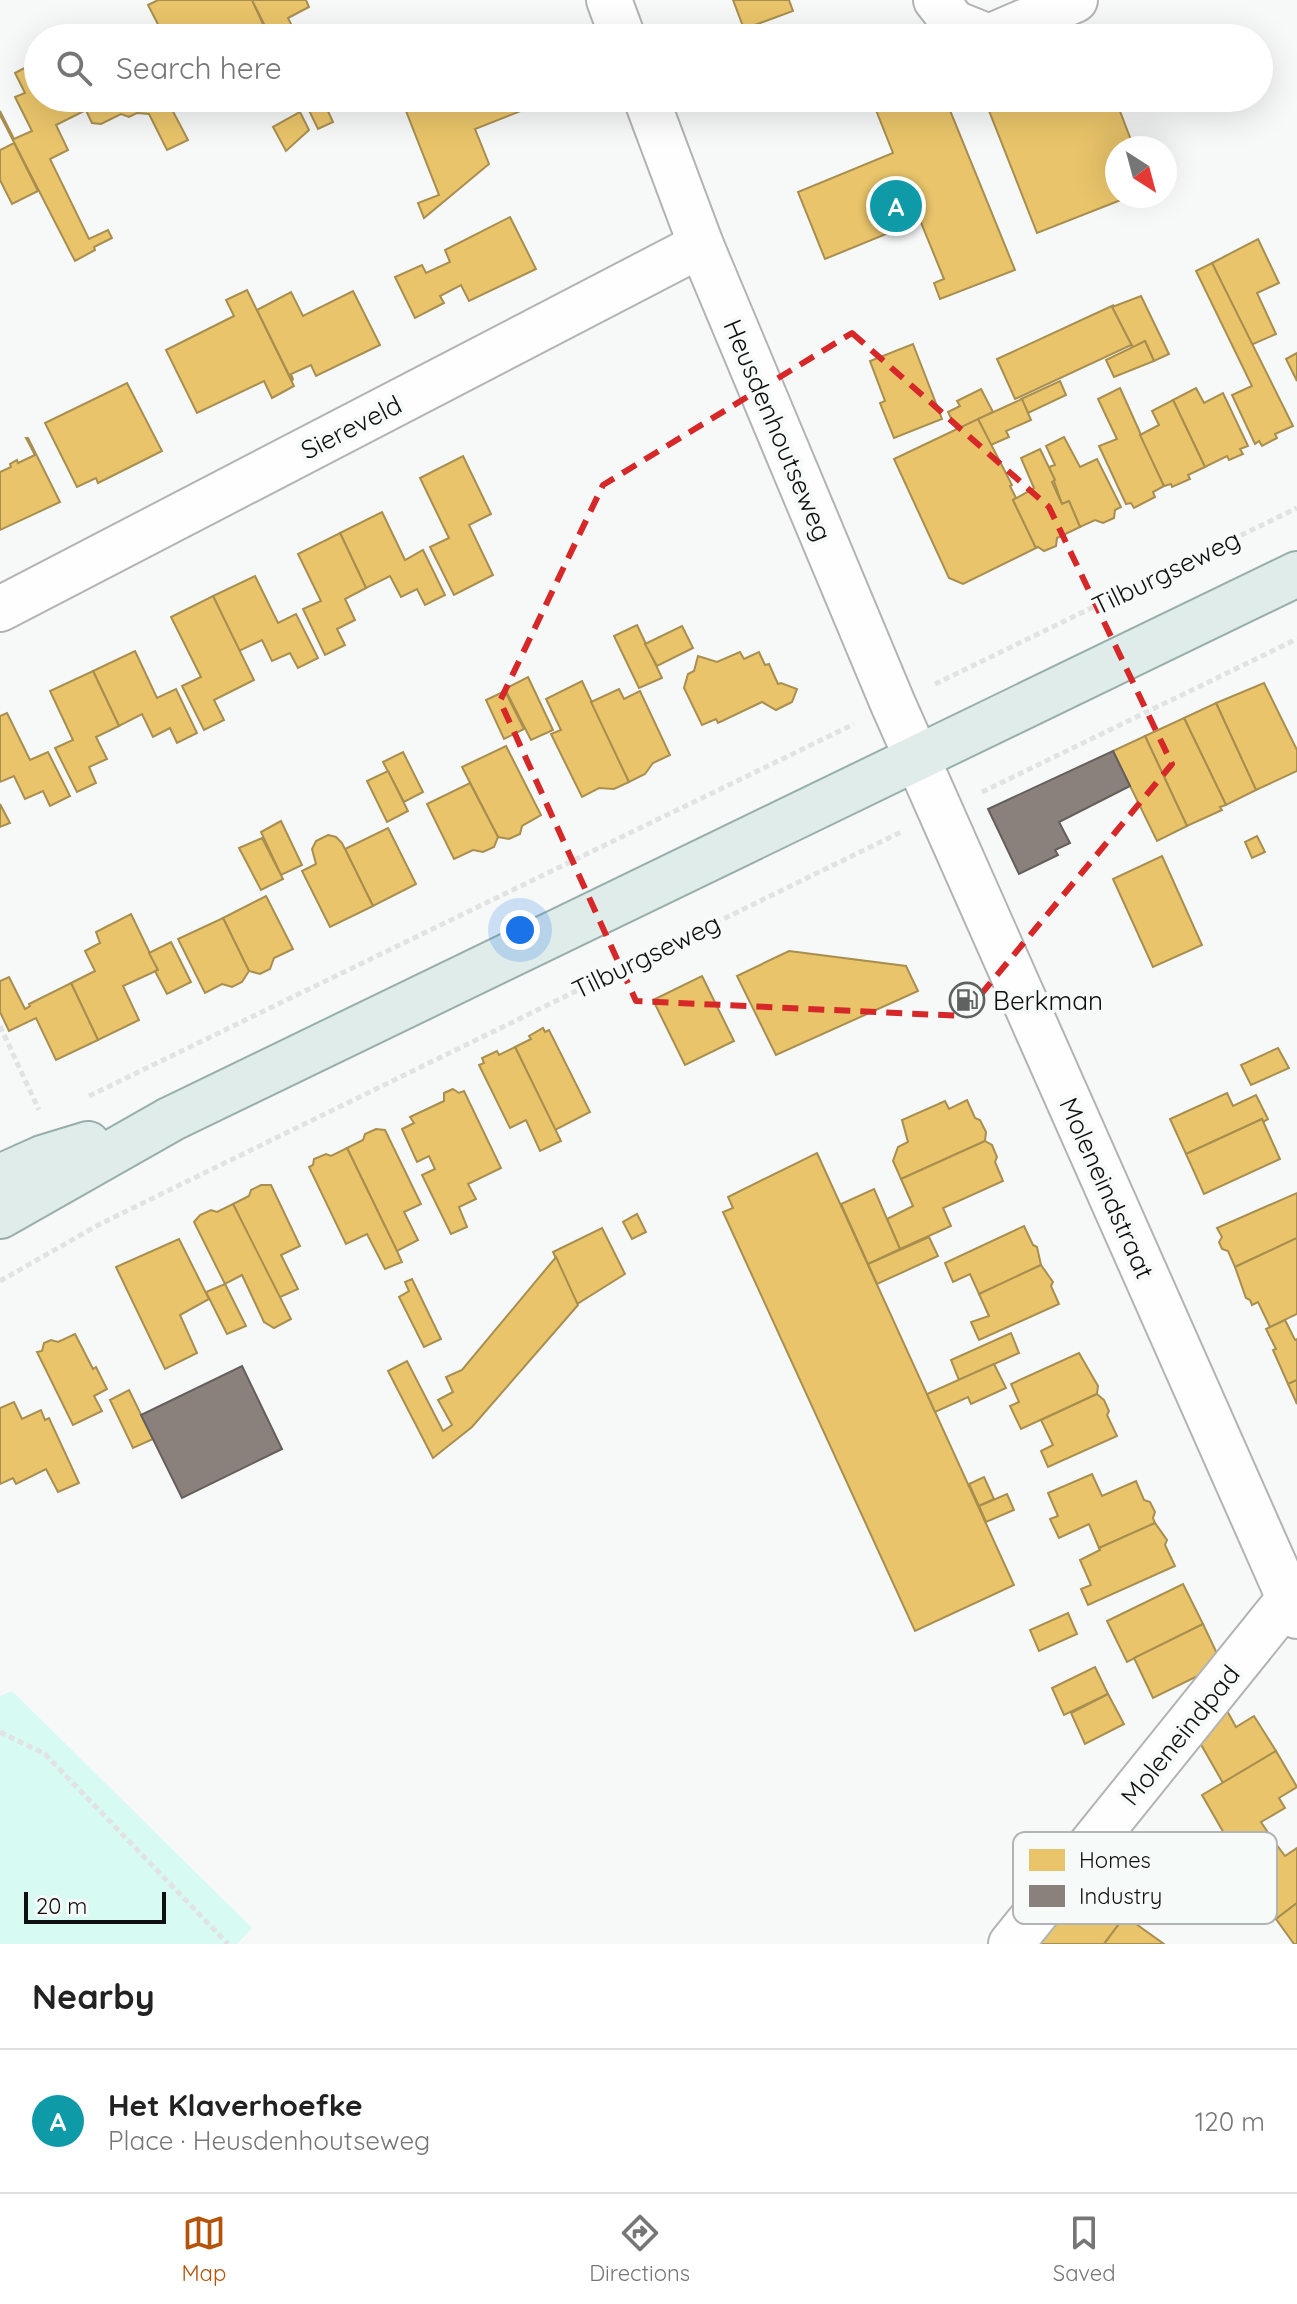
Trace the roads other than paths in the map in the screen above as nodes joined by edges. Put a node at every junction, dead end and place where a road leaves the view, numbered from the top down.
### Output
1 (609, 0) edge
2 (936, 0) edge
3 (1075, 0) edge
4 (618, 24) edge
5 (956, 24) edge
6 (1019, 24) edge
7 (651, 112) edge
8 (701, 245) junction
9 (1297, 574) edge
10 (0, 609) edge
11 (917, 759) junction
12 (171, 1119) junction
13 (0, 1177) edge
14 (0, 1216) edge
15 (1293, 1608) edge
16 (1105, 1832) edge
17 (1028, 1924) edge
18 (1011, 1944) edge

1 - 4 street
2 - 5 street
3 - 6 street
7 - 8 street, Heusdenhoutseweg
8 - 10 street, Siereveld
8 - 11 street, Heusdenhoutseweg
9 - 11 main road
11 - 12 main road
11 - 15 street, Moleneindstraat
12 - 13 main road
12 - 14 main road
15 - 16 street, Moleneindpad
17 - 18 street, Moleneindpad

